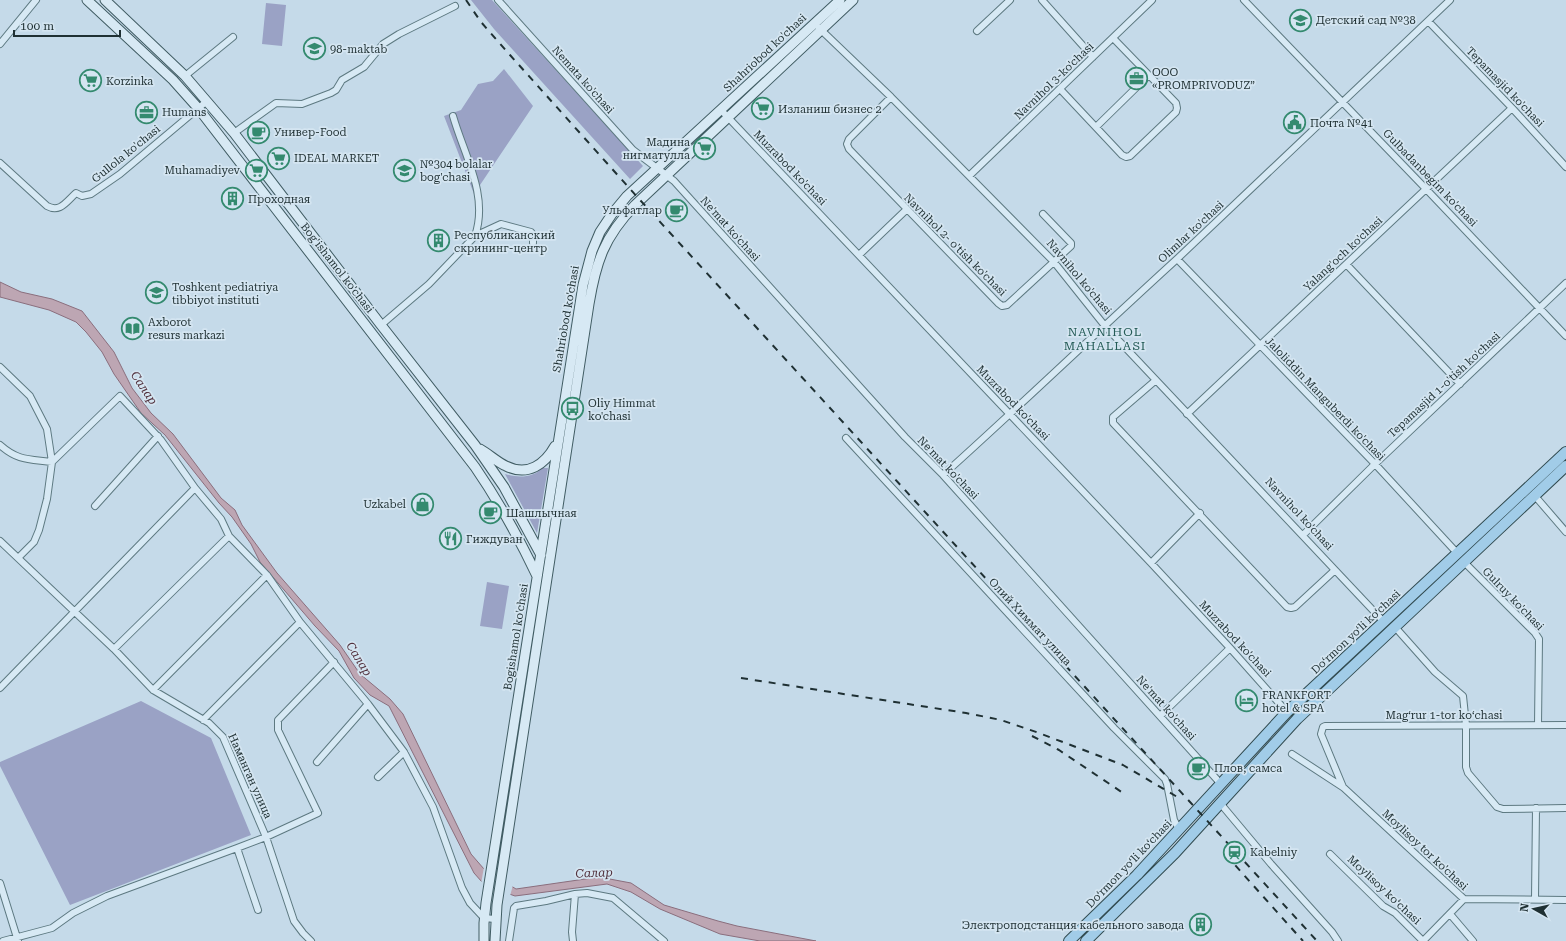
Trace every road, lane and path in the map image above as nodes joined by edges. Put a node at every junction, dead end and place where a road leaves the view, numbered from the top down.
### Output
1 (36, 0) edge
2 (87, 0) edge
3 (105, 0) edge
4 (498, 0) edge
5 (840, 0) edge
6 (853, 0) edge
7 (1010, 0) edge
8 (1042, 0) edge
9 (1152, 0) edge
10 (1244, 0) edge
11 (1450, 0) edge
12 (455, 6) dead end
13 (1428, 21) junction
14 (818, 27) junction
15 (977, 31) dead end
16 (233, 37) dead end
17 (1113, 38) junction
18 (0, 44) edge
19 (1093, 57) junction
20 (185, 76) junction
21 (1148, 76) junction
22 (1060, 89) junction
23 (891, 97) junction
24 (207, 101) junction
25 (1342, 102) junction
26 (198, 108) junction
27 (1512, 108) junction
28 (721, 110) junction
29 (453, 116) dead end
30 (728, 118) junction
31 (1096, 127) junction
32 (234, 134) junction
33 (0, 163) edge
34 (1566, 167) edge
35 (658, 169) junction
36 (666, 175) junction
37 (969, 176) junction
38 (1427, 190) junction
39 (906, 210) junction
40 (1043, 214) dead end
41 (475, 236) junction
42 (314, 238) junction
43 (533, 243) dead end
44 (305, 246) junction
45 (859, 256) junction
46 (1177, 258) junction
47 (1054, 262) junction
48 (1347, 265) junction
49 (338, 270) junction
50 (329, 277) junction
51 (1566, 283) edge
52 (1540, 308) junction
53 (381, 325) junction
54 (1105, 326) junction
55 (1566, 336) edge
56 (1260, 345) junction
57 (0, 367) edge
58 (1156, 380) junction
59 (1460, 384) junction
60 (431, 389) junction
61 (421, 396) junction
62 (1187, 414) junction
63 (1011, 415) junction
64 (559, 435) junction
65 (158, 436) junction
66 (846, 438) dead end
67 (0, 445) edge
68 (475, 445) junction
69 (1566, 452) edge
70 (52, 462) junction
71 (1375, 464) junction
72 (1566, 466) edge
73 (943, 475) junction
74 (194, 488) junction
75 (1535, 496) junction
76 (95, 506) dead end
77 (1200, 513) junction
78 (546, 521) junction
79 (555, 522) junction
80 (1566, 532) edge
81 (1303, 535) junction
82 (229, 536) junction
83 (0, 541) edge
84 (540, 554) junction
85 (18, 558) junction
86 (1461, 558) junction
87 (1150, 563) junction
88 (1335, 570) junction
89 (548, 571) junction
90 (267, 576) junction
91 (537, 576) junction
92 (1433, 584) junction
93 (75, 612) junction
94 (1386, 621) junction
95 (300, 622) junction
96 (1395, 627) junction
97 (1230, 648) junction
98 (114, 650) junction
99 (525, 657) junction
100 (534, 659) junction
101 (334, 662) junction
102 (0, 688) edge
103 (154, 690) junction
104 (368, 704) junction
105 (1288, 712) junction
106 (1160, 716) junction
107 (203, 720) junction
108 (1538, 724) junction
109 (1466, 725) junction
110 (1566, 725) edge
111 (404, 752) junction
112 (1292, 754) dead end
113 (317, 762) dead end
114 (378, 777) dead end
115 (1221, 784) junction
116 (1344, 788) junction
117 (1220, 803) junction
118 (1536, 808) junction
119 (1566, 808) edge
120 (1179, 829) junction
121 (266, 837) junction
122 (237, 848) junction
123 (1330, 854) dead end
124 (0, 883) edge
125 (575, 894) junction
126 (1464, 899) junction
127 (1535, 899) junction
128 (1566, 900) edge
129 (258, 910) dead end
130 (1450, 914) junction
131 (484, 918) junction
132 (495, 919) junction
133 (17, 939) edge
134 (3, 941) edge
135 (311, 941) edge
136 (484, 941) edge
137 (495, 941) edge
138 (509, 941) edge
139 (573, 941) edge
140 (664, 941) edge
141 (1068, 941) edge
142 (1086, 941) edge
143 (1338, 941) edge
144 (1423, 941) edge
145 (1473, 941) edge

1 - 18 street
2 - 26 main road, Bog'ishamol ko'chasi
3 - 20 main road, Bog'ishamol ko'chasi
4 - 35 street, Nemata ko'chasi
5 - 14 main road, Shahriobod ko'chasi
6 - 14 main road, Shahriobod ko'chasi
7 - 15 street
8 - 19 street
9 - 17 street, Navnihol 3-ko'chasi
10 - 25 street, Gulbadanbegim ko'chasi
11 - 13 street, Olimlar ko'chasi
12 - 32 street
13 - 25 street, Olimlar ko'chasi
13 - 27 street, Tepamasjid ko'chasi
14 - 23 street, Navnihol ko'chasi
14 - 28 main road, Shahriobod ko'chasi
14 - 30 main road, Shahriobod ko'chasi
16 - 20 street
17 - 19 street, Navnihol 3-ko'chasi
17 - 21 street
19 - 22 street, Navnihol 3-ko'chasi
20 - 24 main road, Bog'ishamol ko'chasi
21 - 31 street
21 - 31 street
22 - 31 street
22 - 37 street, Navnihol 3-ko'chasi
23 - 37 street, Navnihol ko'chasi
23 - 39 street, Navnihol 2- o'tish ko'chasi
24 - 26 street, Gullola ko'chasi
24 - 32 main road, Bog'ishamol ko'chasi
25 - 38 street, Gulbadanbegim ko'chasi
25 - 46 street, Olimlar ko'chasi
26 - 33 street, Gullola ko'chasi
26 - 44 main road, Bog'ishamol ko'chasi
27 - 34 street, Tepamasjid ko'chasi
27 - 38 street, Yalang'och ko'chasi
28 - 30 street, Muzrabod ko'chasi
28 - 35 main road, Shahriobod ko'chasi
29 - 41 street
30 - 36 main road, Shahriobod ko'chasi
30 - 45 street, Muzrabod ko'chasi
32 - 42 main road, Bog'ishamol ko'chasi
35 - 36 street, Ne'mat ko'chasi
35 - 64 main road, Shahriobod ko'chasi
36 - 73 street, Ne'mat ko'chasi
36 - 79 main road, Shahriobod ko'chasi
37 - 47 street, Navnihol ko'chasi
38 - 48 street, Yalang'och ko'chasi
38 - 52 street, Gulbadanbegim ko'chasi
39 - 45 street
39 - 47 street, Navnihol 2- o'tish ko'chasi
40 - 47 street, Navnihol 2- o'tish ko'chasi
41 - 43 street
41 - 53 street
42 - 44 main road
42 - 49 main road, Bog'ishamol ko'chasi
44 - 50 main road, Bog'ishamol ko'chasi
45 - 63 street, Muzrabod ko'chasi
46 - 54 street, Olimlar ko'chasi
46 - 56 street, Jaloliddin Manguberdi ko'chasi
47 - 54 street, Navnihol ko'chasi
48 - 56 street, Yalang'och ko'chasi
48 - 59 street
49 - 50 main road
49 - 53 main road, Bog'ishamol ko'chasi
50 - 61 main road, Bog'ishamol ko'chasi
51 - 52 street, Tepamasjid 1-o'tish ko'chasi
52 - 55 street, Gulbadanbegim ko'chasi
52 - 59 street, Tepamasjid 1-o'tish ko'chasi
53 - 60 main road, Bog'ishamol ko'chasi
54 - 58 street, Navnihol ko'chasi
54 - 63 street, Olimlar ko'chasi
56 - 62 street, Yalang'och ko'chasi
56 - 71 street, Jaloliddin Manguberdi ko'chasi
57 - 70 street
58 - 62 street, Navnihol ko'chasi
58 - 77 street
59 - 71 street, Tepamasjid 1-o'tish ko'chasi
60 - 61 main road
60 - 68 main road, Bog'ishamol ko'chasi
61 - 91 main road, Bog'ishamol ko'chasi
62 - 81 street, Navnihol ko'chasi
63 - 73 street, Olimlar ko'chasi
63 - 87 street, Muzrabod ko'chasi
64 - 68 main road
64 - 78 main road, Shahriobod ko'chasi
65 - 70 street
65 - 74 street
65 - 76 street
66 - 120 street, Олий Химмат улица
67 - 70 street
68 - 84 main road, Bog'ishamol ko'chasi
69 - 86 main road, Do‘rmon yo‘li ko‘chasi
70 - 85 street
71 - 81 street, Tepamasjid 1-o'tish ko'chasi
71 - 86 street, Jaloliddin Manguberdi ko'chasi
72 - 75 main road, Do‘rmon yo‘li ko‘chasi
73 - 106 street, Ne'mat ko'chasi
74 - 82 street
74 - 93 street
75 - 80 street
75 - 86 main road, Do‘rmon yo‘li ko‘chasi
77 - 87 street
77 - 88 street
78 - 79 main road
78 - 84 main road, Shahriobod ko'chasi
79 - 89 main road, Shahriobod ko'chasi
81 - 88 street, Navnihol ko'chasi
82 - 90 street
82 - 98 street
83 - 85 street, Наманган улица
84 - 89 main road, Bog'ishamol ko'chasi
84 - 91 main road, Shahriobod ko'chasi
85 - 93 street, Наманган улица
86 - 92 main road, Do‘rmon yo‘li ko‘chasi
86 - 108 street, Gulruy ko'chasi
87 - 97 street, Muzrabod ko'chasi
88 - 94 street, Navnihol ko'chasi
89 - 91 main road, Bogishamol ko'chasi
89 - 100 main road, Bogishamol ko'chasi
90 - 95 street
90 - 103 street
91 - 99 main road, Bogishamol ko'chasi
92 - 94 main road, Do‘rmon yo‘li ko‘chasi
92 - 96 main road, Do‘rmon yo‘li ko‘chasi
93 - 98 street, Наманган улица
93 - 102 street
94 - 96 main road, Navnihol ko'chasi
94 - 105 main road, Do‘rmon yo‘li ko‘chasi
95 - 101 street
95 - 107 street
96 - 109 street
96 - 117 main road, Do‘rmon yo‘li ko‘chasi
97 - 105 street, Muzrabod ko'chasi
97 - 106 street
98 - 103 street, Наманган улица
99 - 100 main road
99 - 131 main road, Bogishamol ko'chasi
100 - 132 main road, Bogishamol ko'chasi
101 - 104 street
101 - 121 street
103 - 107 street, Наманган улица
104 - 111 street
104 - 113 street
105 - 115 main road, Do‘rmon yo‘li ko‘chasi
106 - 115 street, Ne'mat ko'chasi
107 - 121 street, Наманган улица
108 - 109 street, Magʻrur 1-tor koʻchasi
108 - 110 street, Magʻrur 1-tor koʻchasi
109 - 116 street, Magʻrur 1-tor koʻchasi
109 - 118 street
111 - 114 street
111 - 131 street
112 - 116 street, Moylisoy tor ko'chasi
115 - 120 main road, Do‘rmon yo‘li ko‘chasi
116 - 126 street, Moylisoy tor ko'chasi
117 - 142 main road, Do‘rmon yo‘li ko‘chasi
117 - 143 street
118 - 119 street
118 - 127 street
120 - 141 main road, Do‘rmon yo‘li ko‘chasi
121 - 122 street
121 - 135 street, Наманган улица
122 - 129 street
122 - 133 street
123 - 144 street, Moylisoy koʻchasi
124 - 133 street
125 - 138 street
125 - 139 street
125 - 140 street
126 - 127 street, Moylisoy tor ko'chasi
126 - 130 street
127 - 128 street, Moylisoy tor ko'chasi
130 - 144 street
130 - 145 street
131 - 132 street
131 - 136 main road, Bogishamol ko'chasi
132 - 137 main road, Bogishamol ko'chasi
133 - 134 street

